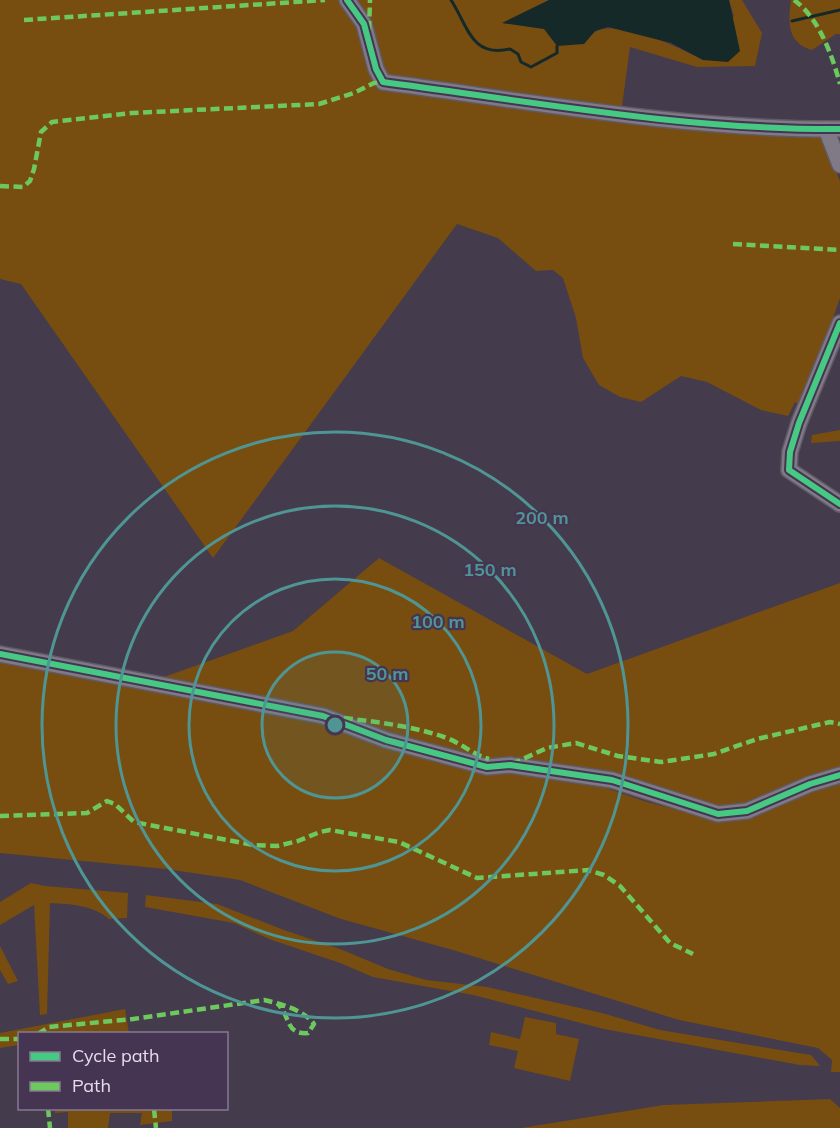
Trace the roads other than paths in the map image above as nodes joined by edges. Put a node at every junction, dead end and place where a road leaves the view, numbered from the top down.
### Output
1 (347, 0) edge
2 (833, 129) edge
3 (840, 165) edge
4 (840, 323) edge
5 (840, 504) edge
6 (0, 654) edge
7 (840, 775) edge

1 - 2 street
2 - 3 street
4 - 5 street
6 - 7 street

